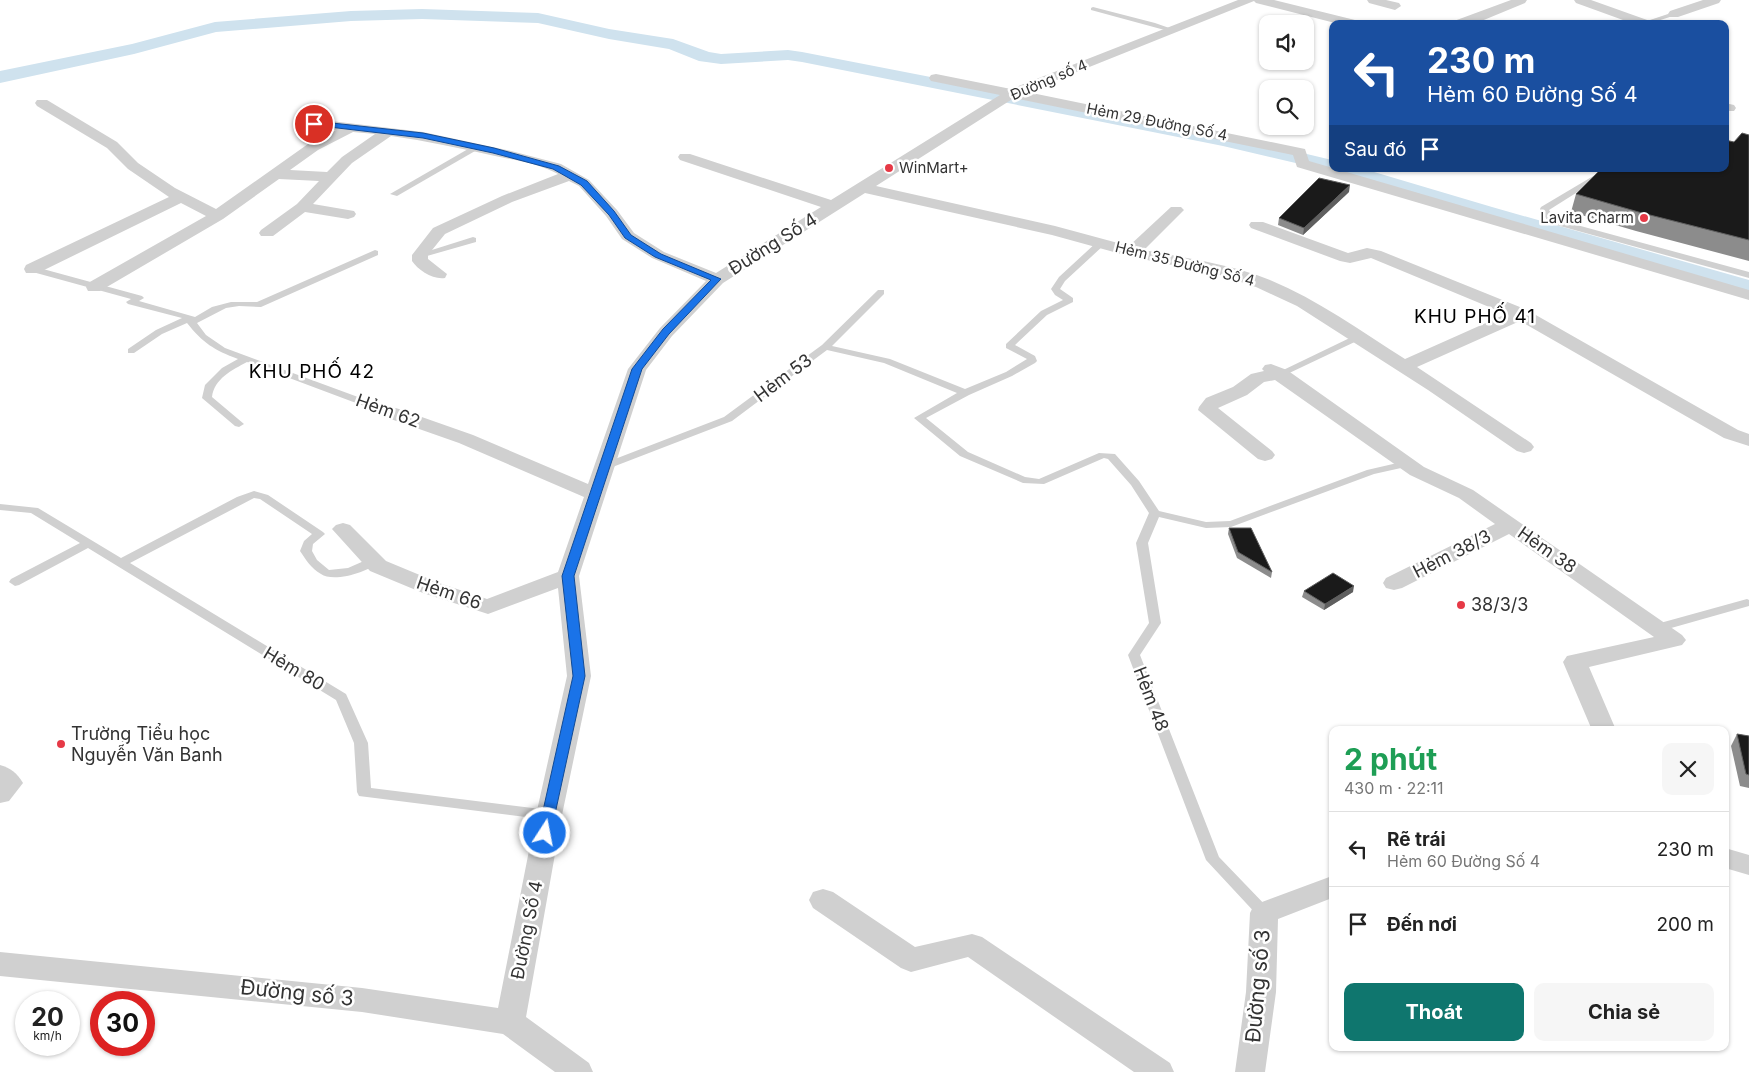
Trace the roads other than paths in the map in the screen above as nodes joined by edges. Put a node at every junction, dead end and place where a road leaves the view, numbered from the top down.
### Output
1 (1260, 0) edge
2 (1373, 0) edge
3 (1521, 0) edge
4 (1580, 0) edge
5 (1715, 0) edge
6 (1242, 1) edge
7 (1395, 6) dead end
8 (1093, 9) dead end
9 (1674, 14) joint
10 (1339, 20) edge
11 (1472, 20) edge
12 (1634, 20) edge
13 (1657, 20) edge
14 (1172, 30) junction
15 (936, 78) dead end
16 (1013, 94) junction
17 (42, 103) dead end
18 (314, 124) dead end
19 (350, 128) junction
20 (388, 132) junction
21 (478, 147) junction
22 (685, 157) dead end
23 (1329, 167) edge
24 (1347, 172) edge
25 (1605, 172) edge
26 (275, 174) junction
27 (570, 175) junction
28 (331, 177) junction
29 (865, 188) junction
30 (394, 194) dead end
31 (181, 197) junction
32 (833, 206) junction
33 (302, 207) junction
34 (1176, 210) dead end
35 (348, 214) dead end
36 (217, 216) junction
37 (1257, 226) dead end
38 (267, 233) dead end
39 (473, 240) dead end
40 (1101, 243) junction
41 (1132, 252) junction
42 (375, 253) dead end
43 (420, 255) junction
44 (32, 269) joint
45 (439, 274) dead end
46 (1749, 276) edge
47 (716, 279) junction
48 (94, 287) junction
49 (881, 292) dead end
50 (1749, 295) edge
51 (1521, 314) junction
52 (191, 321) junction
53 (1358, 337) junction
54 (825, 347) junction
55 (131, 351) dead end
56 (246, 359) junction
57 (1403, 366) junction
58 (1275, 372) junction
59 (965, 393) junction
60 (392, 413) joint
61 (239, 424) dead end
62 (1749, 440) edge
63 (1524, 447) dead end
64 (1265, 455) dead end
65 (1406, 464) junction
66 (606, 466) junction
67 (596, 495) junction
68 (0, 507) edge
69 (1155, 513) junction
70 (1510, 525) junction
71 (343, 530) dead end
72 (88, 543) junction
73 (373, 561) junction
74 (121, 563) junction
75 (568, 576) junction
76 (15, 582) dead end
77 (1394, 583) dead end
78 (1747, 603) dead end
79 (1657, 628) junction
80 (1602, 726) edge
81 (0, 774) edge
82 (0, 794) edge
83 (549, 815) junction
84 (1729, 859) edge
85 (1749, 865) edge
86 (1329, 888) edge
87 (823, 900) dead end
88 (1264, 913) junction
89 (0, 964) edge
90 (510, 1022) junction
91 (578, 1072) edge
92 (1159, 1072) edge
93 (1250, 1072) edge

1 - 10 street
2 - 7 street
3 - 11 street
4 - 12 street
5 - 9 street
6 - 14 street, Đường số 4
8 - 14 lane
9 - 13 lane
14 - 16 street, Đường số 4
15 - 16 street, Hẻm 29 Đường Số 4
16 - 23 street, Hẻm 29 Đường Số 4
16 - 29 street, Đường số 4
17 - 31 street
18 - 19 street
19 - 20 street
19 - 26 street
20 - 21 street
20 - 28 street
21 - 27 street
21 - 30 lane
22 - 32 street
24 - 50 street, Hẻm 29 Đường Số 4
25 - 46 lane
26 - 28 street
26 - 36 street
27 - 43 street
27 - 47 street
28 - 33 street
29 - 32 street, Đường Số 4
29 - 40 street, Hẻm 35 Đường Số 4
31 - 36 street
31 - 44 street
32 - 47 street, Đường Số 4
33 - 35 street
33 - 38 street
34 - 41 street
36 - 48 street
37 - 51 street
39 - 43 lane
40 - 41 street, Hẻm 35 Đường Số 4
40 - 59 lane
41 - 53 street, Hẻm 35 Đường Số 4
42 - 52 lane
43 - 45 street
44 - 48 lane
47 - 66 street, Đường Số 4
48 - 52 lane
49 - 54 lane
51 - 57 street
51 - 62 street
52 - 55 lane
52 - 56 lane, Hẻm 62
53 - 57 street, Hẻm 35 Đường Số 4
53 - 58 lane
54 - 59 lane, Hẻm 53
54 - 66 lane, Hẻm 53
56 - 60 lane, Hẻm 62
56 - 61 lane
57 - 63 street, Hẻm 35 Đường Số 4
58 - 64 street
58 - 65 street, Hẻm 38
59 - 69 lane
60 - 67 street, Hẻm 62
65 - 69 lane
65 - 70 street, Hẻm 38
66 - 67 street, Đường Số 4
67 - 75 street, Đường Số 4
68 - 72 lane, Hẻm 80
69 - 88 lane, Hẻm 48
70 - 77 street, Hẻm 38/3
70 - 79 street, Hẻm 38
71 - 73 street, Hẻm 66
72 - 74 lane, Hẻm 80
72 - 76 lane
73 - 74 lane
73 - 75 street, Hẻm 66
74 - 83 lane, Hẻm 80
75 - 83 street, Đường Số 4
78 - 79 lane
79 - 80 street, Hẻm 38
81 - 82 street
83 - 90 street, Đường Số 4
84 - 85 street
86 - 88 street, Đường số 3
87 - 92 street
88 - 93 street, Đường số 3
89 - 90 street, Đường số 3
90 - 91 street, Đường số 3

